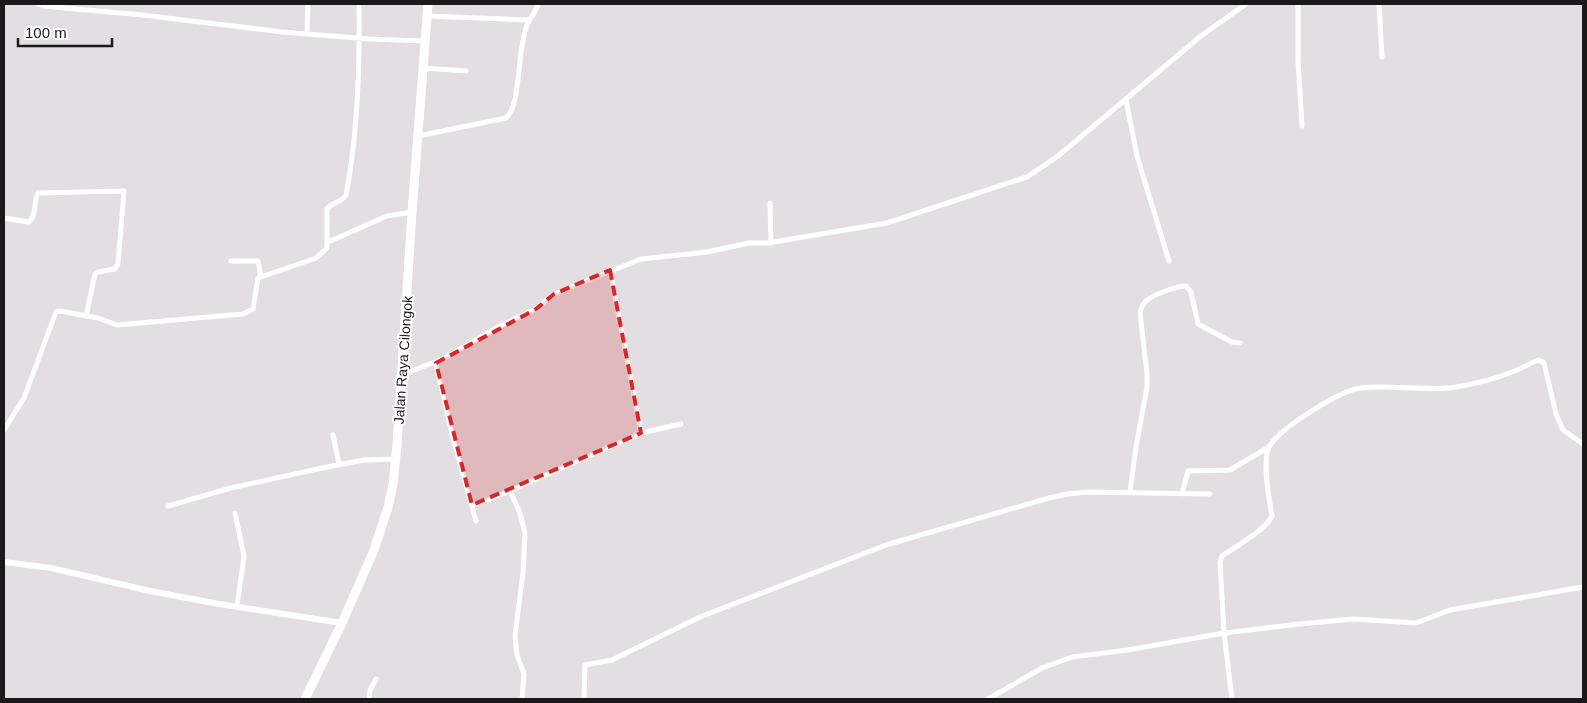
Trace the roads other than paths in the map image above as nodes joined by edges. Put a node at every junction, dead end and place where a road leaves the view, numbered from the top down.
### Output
1 (38, 4) edge
2 (308, 4) edge
3 (359, 4) edge
4 (428, 4) edge
5 (538, 4) edge
6 (1246, 4) edge
7 (1298, 4) edge
8 (1379, 4) edge
9 (427, 16) junction
10 (530, 20) junction
11 (307, 34) junction
12 (360, 39) junction
13 (424, 41) junction
14 (1382, 57) dead end
15 (423, 68) junction
16 (466, 71) dead end
17 (1126, 100) junction
18 (1302, 126) dead end
19 (418, 136) junction
20 (770, 203) dead end
21 (412, 212) junction
22 (4, 218) edge
23 (328, 242) junction
24 (771, 243) junction
25 (231, 261) dead end
26 (1169, 261) dead end
27 (610, 270) junction
28 (261, 276) junction
29 (86, 316) junction
30 (1240, 343) dead end
31 (436, 363) junction
32 (402, 376) junction
33 (681, 424) dead end
34 (4, 430) edge
35 (640, 433) junction
36 (333, 435) dead end
37 (1583, 444) edge
38 (1270, 447) junction
39 (395, 459) junction
40 (338, 464) junction
41 (510, 491) junction
42 (1130, 492) junction
43 (1182, 494) junction
44 (1210, 494) dead end
45 (472, 505) junction
46 (168, 506) dead end
47 (235, 513) dead end
48 (476, 521) dead end
49 (4, 562) edge
50 (1583, 587) edge
51 (237, 606) junction
52 (342, 623) junction
53 (1224, 633) junction
54 (376, 680) dead end
55 (305, 699) edge
56 (369, 699) edge
57 (522, 699) edge
58 (584, 699) edge
59 (988, 699) edge
60 (1232, 699) edge

1 - 11 street
2 - 11 street
3 - 12 street
4 - 9 highway, Jalan Raya Cilongok
5 - 10 street
6 - 17 street
7 - 18 street
8 - 14 street
9 - 10 street
9 - 13 highway, Jalan Raya Cilongok
10 - 19 street
11 - 12 street
12 - 13 street
12 - 23 street
13 - 15 highway, Jalan Raya Cilongok
15 - 16 street
15 - 19 highway, Jalan Raya Cilongok
17 - 24 street
17 - 26 street
19 - 21 highway, Jalan Raya Cilongok
20 - 24 street
21 - 23 street
21 - 32 highway, Jalan Raya Cilongok
22 - 29 street
23 - 28 street
24 - 27 street
25 - 28 street
27 - 31 street
27 - 35 street
28 - 29 street
29 - 34 street
30 - 42 street
31 - 32 street
31 - 45 street
32 - 39 highway, Jalan Raya Cilongok
33 - 35 street
35 - 41 street
36 - 40 street
37 - 38 street
38 - 43 street
38 - 53 street
39 - 40 street
39 - 52 highway, Jalan Raya Cilongok
40 - 46 street
41 - 45 street
41 - 57 street
42 - 43 street
42 - 58 street
43 - 44 street
45 - 48 street
47 - 51 street
49 - 51 street
50 - 53 street
51 - 52 street
52 - 55 highway, Jalan Raya Cilongok
53 - 59 street
53 - 60 street
54 - 56 street

